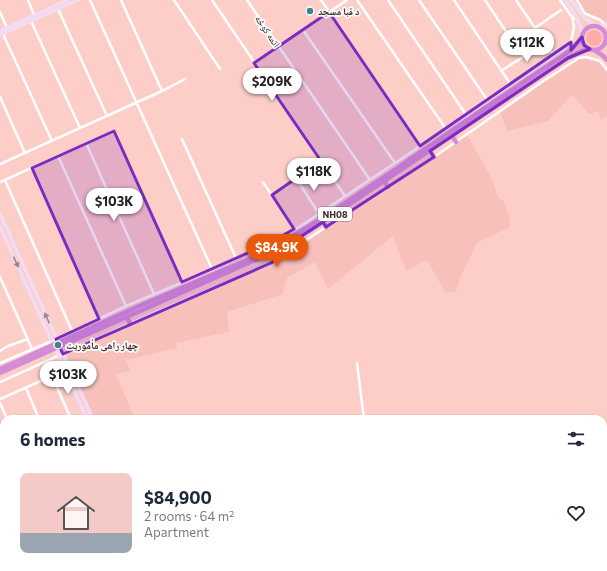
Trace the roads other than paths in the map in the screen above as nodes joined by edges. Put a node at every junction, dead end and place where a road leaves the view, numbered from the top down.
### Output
1 (28, 0) edge
2 (68, 0) edge
3 (78, 0) edge
4 (90, 0) edge
5 (120, 0) edge
6 (174, 0) edge
7 (212, 0) edge
8 (247, 0) edge
9 (322, 0) edge
10 (347, 0) edge
11 (358, 0) edge
12 (388, 0) edge
13 (419, 0) edge
14 (454, 0) edge
15 (485, 0) edge
16 (516, 0) edge
17 (560, 0) edge
18 (565, 0) edge
19 (571, 0) edge
20 (577, 0) edge
21 (63, 1) edge
22 (58, 9) junction
23 (561, 10) dead end
24 (0, 12) edge
25 (330, 12) junction
26 (584, 13) junction
27 (34, 15) junction
28 (572, 17) junction
29 (585, 18) junction
30 (578, 20) junction
31 (31, 21) junction
32 (606, 24) edge
33 (597, 26) junction
34 (7, 28) junction
35 (535, 28) junction
36 (303, 30) junction
37 (1, 33) edge
38 (582, 35) junction
39 (606, 39) edge
40 (571, 42) junction
41 (545, 43) junction
42 (278, 46) junction
43 (571, 50) junction
44 (592, 50) junction
45 (582, 51) junction
46 (554, 56) junction
47 (523, 57) junction
48 (579, 58) junction
49 (600, 61) junction
50 (607, 61) edge
51 (254, 63) junction
52 (220, 69) dead end
53 (607, 70) edge
54 (501, 71) junction
55 (186, 79) dead end
56 (511, 85) junction
57 (162, 91) junction
58 (0, 97) edge
59 (488, 101) junction
60 (136, 103) junction
61 (107, 116) junction
62 (467, 116) junction
63 (80, 128) junction
64 (446, 129) junction
65 (452, 136) junction
66 (182, 139) dead end
67 (52, 141) junction
68 (456, 142) junction
69 (86, 143) junction
70 (420, 146) junction
71 (430, 151) junction
72 (25, 153) junction
73 (58, 156) junction
74 (434, 157) junction
75 (321, 161) junction
76 (395, 163) junction
77 (0, 164) edge
78 (32, 168) junction
79 (296, 178) junction
80 (5, 180) junction
81 (370, 180) junction
82 (384, 181) junction
83 (0, 182) edge
84 (263, 182) dead end
85 (388, 187) junction
86 (272, 195) junction
87 (345, 196) junction
88 (0, 214) edge
89 (319, 214) junction
90 (323, 222) junction
91 (0, 227) edge
92 (326, 228) junction
93 (294, 229) junction
94 (300, 237) junction
95 (304, 242) junction
96 (236, 258) junction
97 (212, 270) junction
98 (0, 277) edge
99 (182, 282) junction
100 (154, 294) junction
101 (126, 306) junction
102 (127, 317) junction
103 (99, 319) junction
104 (130, 324) junction
105 (72, 331) junction
106 (28, 339) junction
107 (56, 344) junction
108 (32, 349) junction
109 (0, 351) edge
110 (63, 354) junction
111 (58, 356) junction
112 (0, 363) edge
113 (357, 363) dead end
114 (0, 369) edge
115 (65, 370) junction
116 (0, 373) edge
117 (52, 376) junction
118 (0, 382) edge
119 (26, 388) junction
120 (0, 399) edge
121 (0, 403) edge
122 (5, 415) edge
123 (38, 415) edge
124 (69, 415) edge
125 (84, 415) edge
126 (91, 415) edge
127 (364, 415) edge

1 - 27 street
2 - 21 street
3 - 22 street
4 - 60 street
5 - 57 street
6 - 52 street
7 - 51 street
8 - 42 street, اتمه کوڅه
9 - 25 street
10 - 25 street
11 - 64 street
12 - 62 street
13 - 59 street
14 - 54 street
15 - 47 street
16 - 35 street
17 - 28 street
18 - 30 street
19 - 29 street
20 - 26 street
21 - 27 street
22 - 31 street
22 - 61 street
23 - 35 street
24 - 34 street
25 - 36 street
25 - 70 street
26 - 29 street
26 - 32 street
27 - 34 street
28 - 30 street
28 - 40 street
29 - 33 street
30 - 38 street
31 - 37 street
31 - 63 street
32 - 33 street
33 - 38 highway, NH08
33 - 39 highway, NH08
34 - 37 street
35 - 41 street
36 - 42 street
36 - 76 street
37 - 67 street
38 - 43 highway, NH08
38 - 44 highway
39 - 44 highway, NH08
40 - 43 street
40 - 46 street
41 - 46 street
41 - 47 street
42 - 51 street
42 - 81 street, اتمه کوڅه
43 - 107 highway, NH08
44 - 45 highway, NH08
44 - 50 highway
45 - 48 street
45 - 65 highway, NH08
46 - 56 street
47 - 54 street
48 - 49 street
48 - 68 street
49 - 50 street
49 - 53 street
51 - 75 street
54 - 56 street
55 - 57 street
56 - 59 street
57 - 60 street
58 - 72 street
59 - 62 street
60 - 61 street
60 - 97 street
61 - 63 street
62 - 64 street
63 - 67 street
64 - 70 street
65 - 68 highway
65 - 71 highway, NH08
66 - 96 street
67 - 72 street
68 - 74 street
69 - 73 street
69 - 99 street
69 - 100 street
70 - 76 street
71 - 74 highway
71 - 82 highway, NH08
72 - 77 street
73 - 78 street
73 - 101 street
74 - 85 street
75 - 79 street
75 - 87 street
76 - 81 street
78 - 80 street
78 - 103 street
79 - 86 street
79 - 89 street
80 - 83 street
80 - 105 street
81 - 87 street
82 - 85 highway
82 - 90 highway, NH08
84 - 86 street
85 - 92 street
86 - 93 street
87 - 89 street
107 -> 88 street
89 - 93 street
90 - 92 highway
90 - 94 highway, NH08
91 -> 107 street
92 - 95 street
93 - 96 street
94 - 95 highway
94 - 102 highway, NH08
95 - 104 street
96 - 97 street
97 - 99 street
98 - 106 street
99 - 100 street
100 - 101 street
101 - 103 street
102 - 104 highway
102 - 107 highway, NH08
103 - 105 street
104 - 110 street
105 - 107 street
106 - 108 street
106 - 109 street
107 - 108 street
107 - 110 street
107 - 111 street
107 - 114 highway, NH08
107 - 116 highway, NH08
108 - 112 street
110 - 111 street
110 - 126 street
111 - 115 street
111 - 118 street
113 - 127 street
115 - 117 street
115 - 125 street
117 - 119 street
117 - 124 street
119 - 120 street
119 - 123 street
121 - 122 street

